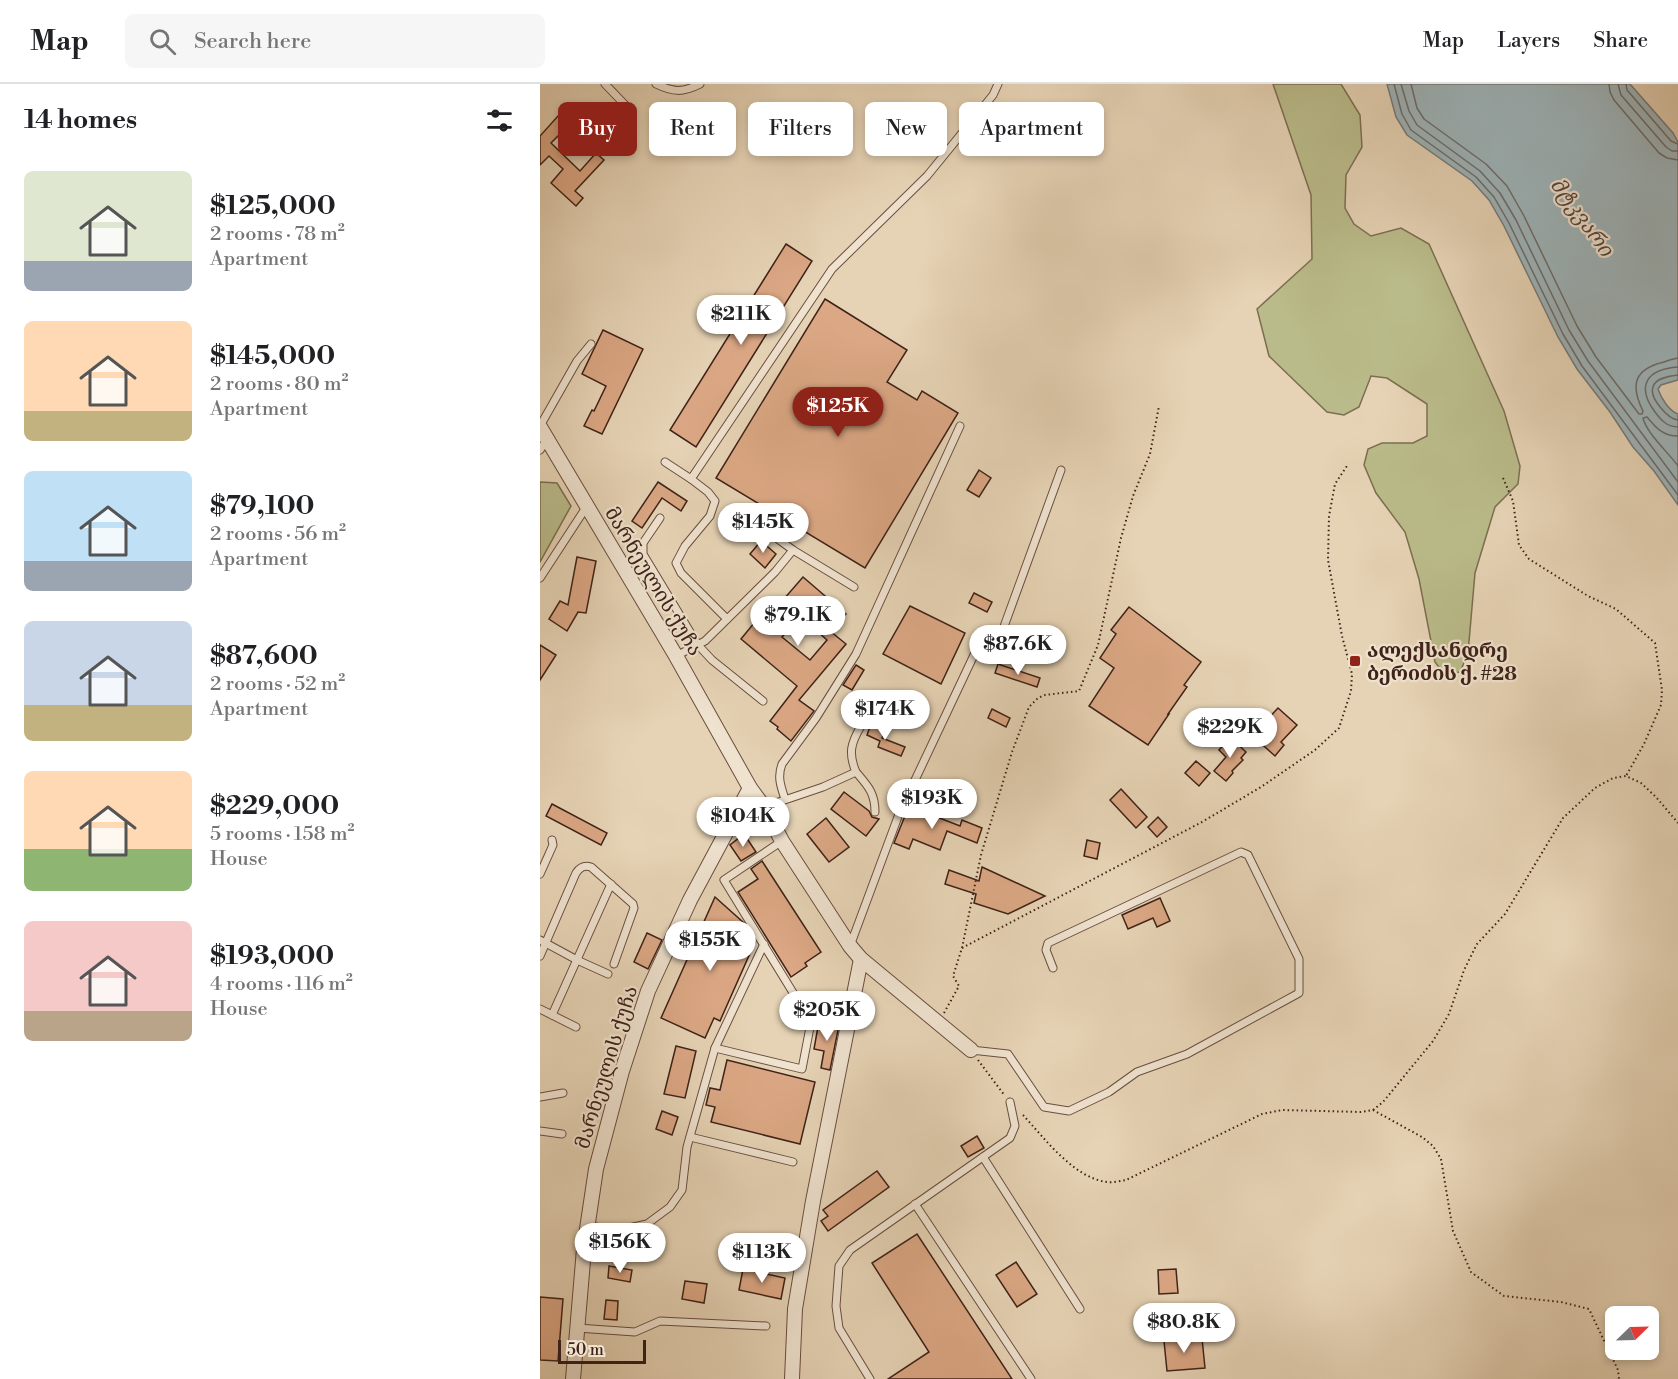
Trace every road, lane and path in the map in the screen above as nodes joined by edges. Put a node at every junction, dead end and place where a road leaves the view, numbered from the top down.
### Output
1 (605, 84) edge
2 (656, 84) edge
3 (700, 84) edge
4 (998, 84) edge
5 (622, 102) edge
6 (591, 344) dead end
7 (1159, 406) dead end
8 (960, 426) dead end
9 (542, 435) edge
10 (665, 462) dead end
11 (1347, 466) dead end
12 (1061, 470) dead end
13 (1503, 478) dead end
14 (691, 480) junction
15 (587, 506) junction
16 (744, 515) dead end
17 (660, 518) dead end
18 (793, 550) junction
19 (540, 578) edge
20 (854, 586) dead end
21 (727, 619) junction
22 (698, 645) junction
23 (676, 656) junction
24 (763, 701) dead end
25 (861, 726) dead end
26 (856, 772) junction
27 (1626, 776) junction
28 (750, 788) junction
29 (785, 799) junction
30 (764, 807) junction
31 (875, 812) dead end
32 (1678, 822) edge
33 (552, 840) dead end
34 (782, 841) junction
35 (540, 874) edge
36 (611, 884) junction
37 (543, 941) edge
38 (764, 944) junction
39 (850, 946) junction
40 (962, 948) junction
41 (540, 956) edge
42 (861, 959) junction
43 (577, 960) junction
44 (614, 964) dead end
45 (1053, 968) dead end
46 (608, 974) dead end
47 (540, 1009) edge
48 (552, 1015) junction
49 (938, 1024) junction
50 (576, 1027) dead end
51 (715, 1048) junction
52 (971, 1050) junction
53 (563, 1093) dead end
54 (540, 1097) edge
55 (1010, 1102) junction
56 (1373, 1110) junction
57 (540, 1131) edge
58 (562, 1134) dead end
59 (690, 1137) junction
60 (983, 1157) junction
61 (793, 1162) dead end
62 (915, 1204) junction
63 (587, 1226) junction
64 (1080, 1309) dead end
65 (766, 1326) dead end
66 (577, 1328) junction
67 (573, 1379) edge
68 (583, 1379) edge
69 (792, 1379) edge
70 (870, 1379) edge
71 (1031, 1379) edge
72 (1618, 1379) edge

1 - 5 lane
2 - 3 lane
4 - 14 lane
6 - 9 lane
7 - 40 path
8 - 29 lane
9 - 15 street, მარნეულის ქუჩა
10 - 14 lane
11 - 40 path
12 - 39 lane
13 - 27 path
14 - 21 lane
15 - 19 lane
15 - 23 street, მარნეულის ქუჩა
16 - 18 lane
17 - 22 lane
18 - 20 lane
18 - 21 lane
21 - 22 lane
22 - 23 lane
22 - 24 lane
23 - 28 street, მარნეულის ქუჩა
25 - 26 lane
26 - 29 lane
26 - 31 lane
27 - 32 path
27 - 56 path
28 - 30 street, მარნეულის ქუჩა
28 - 63 street, მარნეულის ქუჩა
29 - 30 lane
30 - 34 street, მარნეულის ქუჩა
33 - 35 lane
34 - 38 lane
34 - 39 street, მარნეულის ქუჩა
36 - 37 lane
36 - 43 lane
36 - 44 lane
37 - 41 lane
37 - 43 lane
38 - 51 lane
38 - 51 lane
39 - 42 street, მარნეულის ქუჩა
40 - 49 path
42 - 49 street, მარნეულის ქუჩა
42 - 69 street
43 - 46 lane
43 - 48 lane
45 - 52 lane
47 - 48 lane
48 - 50 lane
49 - 52 street, მარნეულის ქუჩა
51 - 59 lane
52 - 55 path
53 - 54 lane
55 - 56 path
55 - 60 lane
56 - 72 path
57 - 58 lane
59 - 61 lane
59 - 63 lane
60 - 62 lane
60 - 64 lane
62 - 70 lane
62 - 71 lane
63 - 66 street, მარნეულის ქუჩა
65 - 66 lane
66 - 67 street, მარნეულის ქუჩა
67 - 68 lane

